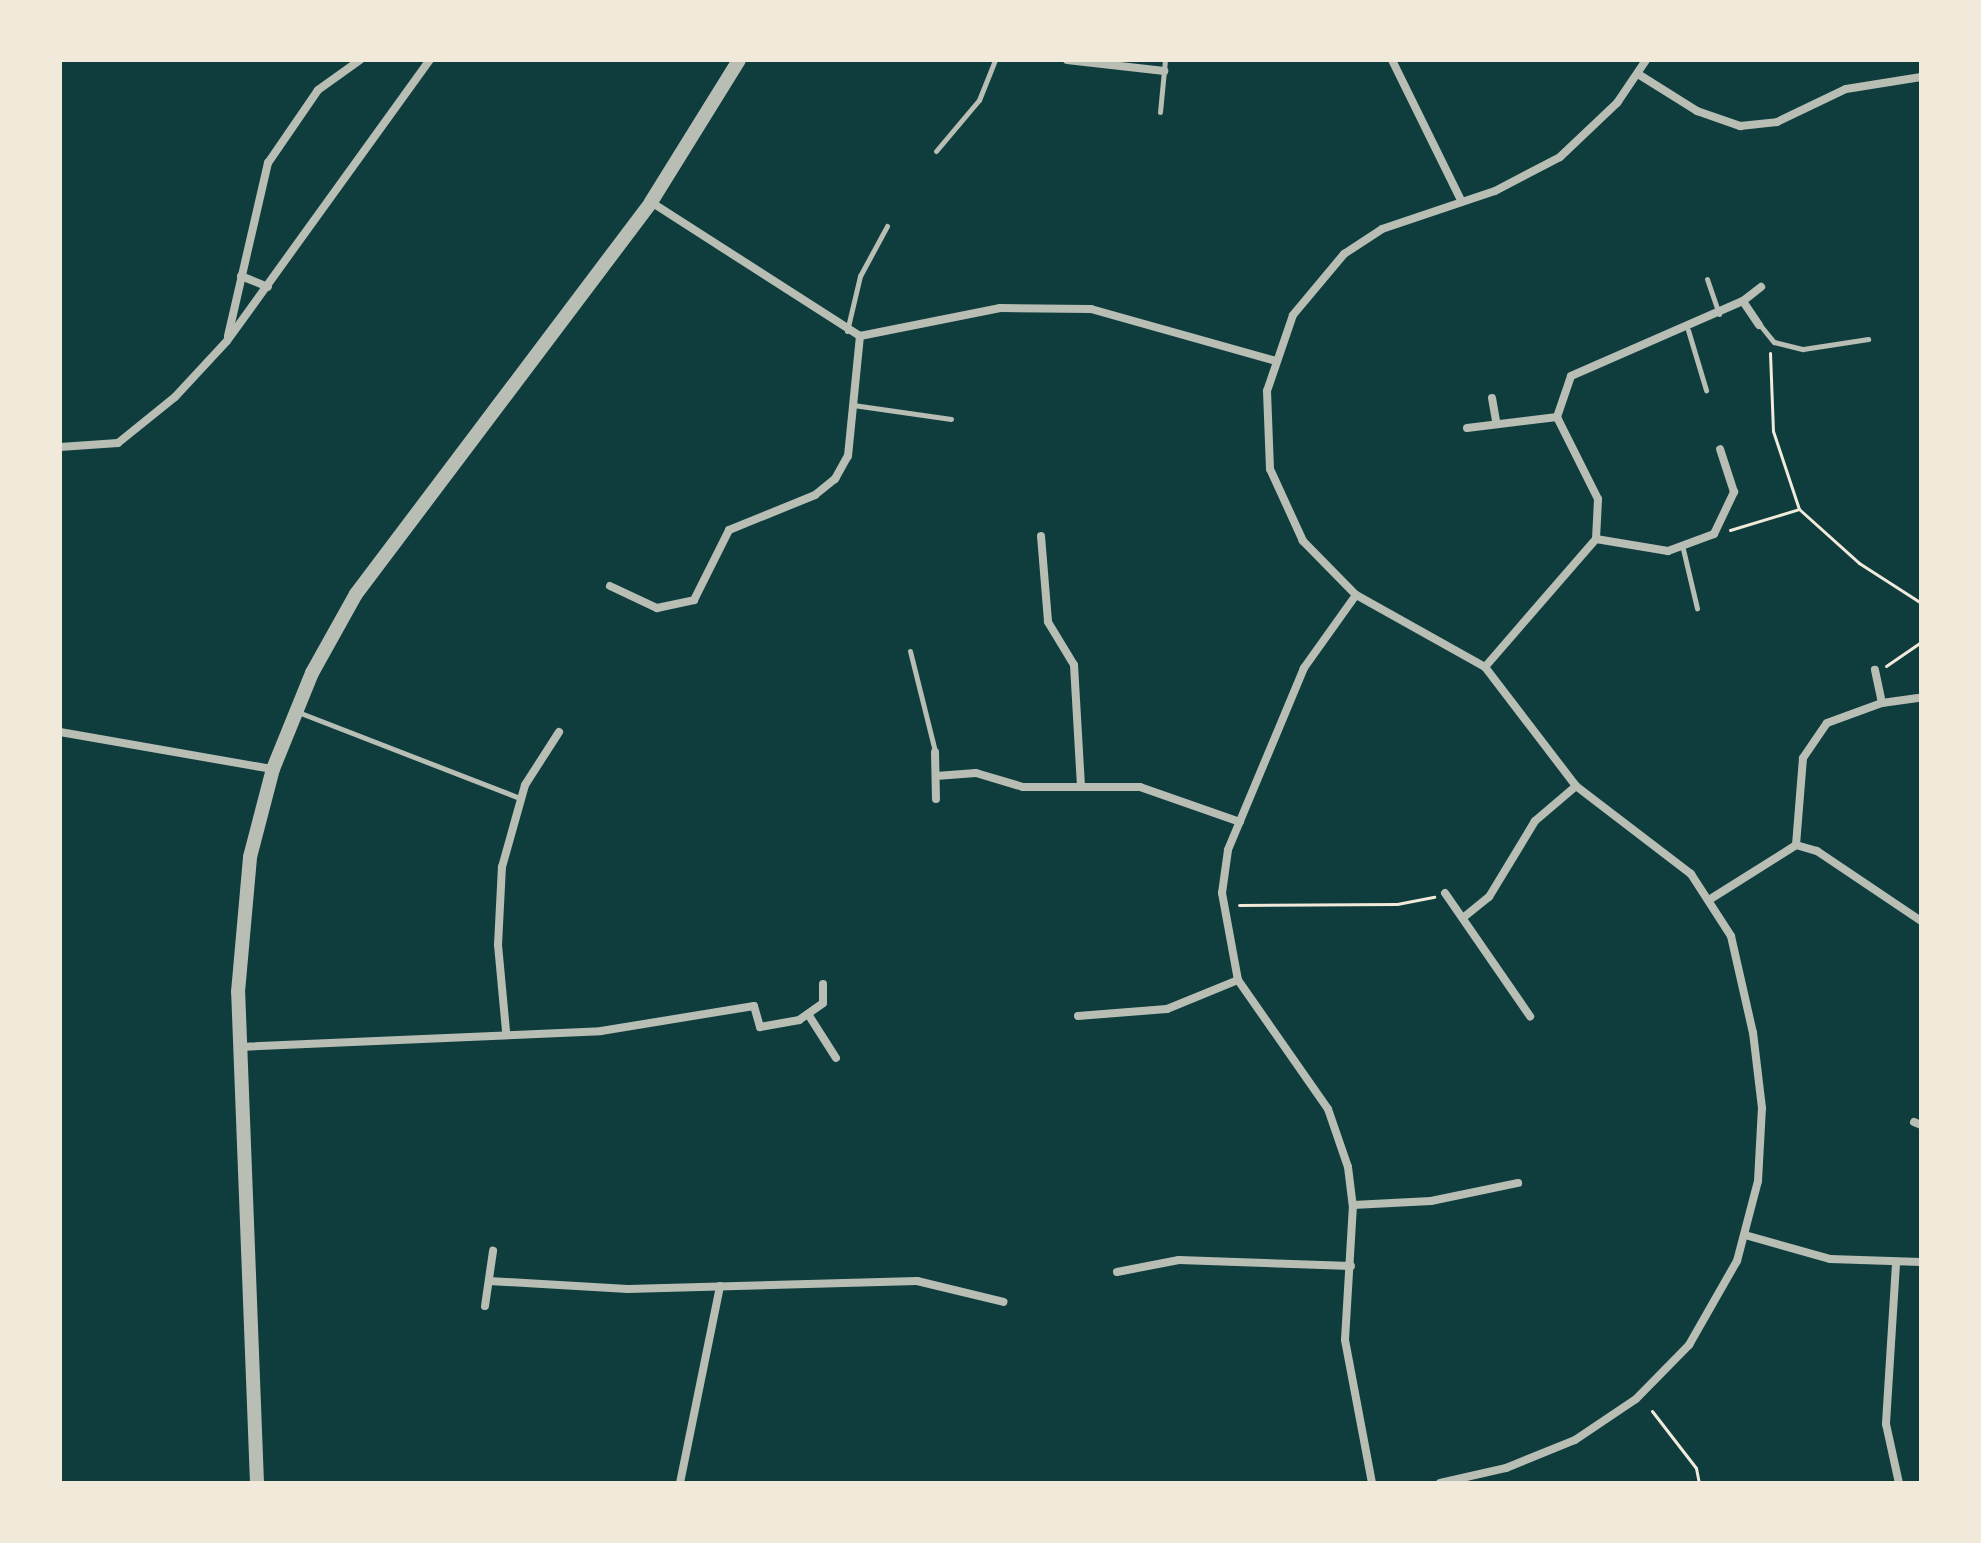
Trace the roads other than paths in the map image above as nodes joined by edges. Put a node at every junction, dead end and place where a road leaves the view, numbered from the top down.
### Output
1 (360, 60) edge
2 (739, 60) edge
3 (995, 60) edge
4 (1067, 60) edge
5 (1081, 60) edge
6 (1165, 60) edge
7 (1392, 60) edge
8 (1646, 60) edge
9 (426, 62) edge
10 (1164, 71) junction
11 (1638, 74) junction
12 (1921, 77) edge
13 (1160, 112) dead end
14 (936, 151) dead end
15 (651, 202) junction
16 (1462, 202) junction
17 (887, 226) dead end
18 (241, 276) junction
19 (1707, 279) dead end
20 (268, 287) junction
21 (1761, 287) dead end
22 (1743, 301) junction
23 (1719, 315) junction
24 (1759, 325) joint
25 (1688, 330) junction
26 (847, 331) junction
27 (860, 336) junction
28 (1868, 339) dead end
29 (227, 341) junction
30 (1273, 360) junction
31 (1706, 390) dead end
32 (1492, 398) dead end
33 (853, 405) junction
34 (1557, 417) junction
35 (951, 419) dead end
36 (1496, 421) junction
37 (1467, 428) dead end
38 (60, 447) edge
39 (1720, 449) dead end
40 (1041, 536) dead end
41 (1596, 539) junction
42 (1683, 549) junction
43 (610, 586) dead end
44 (1356, 595) junction
45 (1697, 608) dead end
46 (910, 651) dead end
47 (1485, 667) junction
48 (1875, 670) road end
49 (1918, 698) dead end
50 (1882, 703) junction
51 (297, 712) junction
52 (60, 732) edge
53 (559, 732) dead end
54 (935, 752) joint
55 (273, 769) junction
56 (936, 776) junction
57 (1081, 785) junction
58 (1576, 786) junction
59 (521, 798) junction
60 (936, 799) dead end
61 (1240, 822) junction
62 (1796, 845) junction
63 (1445, 893) road end
64 (1712, 898) junction
65 (1464, 917) junction
66 (1921, 921) edge
67 (1238, 980) junction
68 (823, 984) dead end
69 (808, 1014) junction
70 (1078, 1016) dead end
71 (1530, 1016) dead end
72 (506, 1031) junction
73 (239, 1047) junction
74 (836, 1058) dead end
75 (1518, 1183) dead end
76 (1353, 1205) junction
77 (1745, 1235) junction
78 (493, 1251) dead end
79 (1921, 1262) edge
80 (1896, 1264) junction
81 (1351, 1266) junction
82 (1117, 1272) dead end
83 (489, 1281) junction
84 (720, 1286) junction
85 (1004, 1302) dead end
86 (485, 1306) dead end
87 (1466, 1480) edge
88 (257, 1483) edge
89 (680, 1483) edge
90 (1372, 1483) edge
91 (1440, 1483) edge
92 (1899, 1483) edge

1 - 18 street
2 - 15 street
3 - 14 lane
4 - 5 street
5 - 10 street
6 - 10 lane
7 - 16 street
8 - 11 street
9 - 20 street
10 - 13 lane
11 - 12 street
11 - 16 street
15 - 26 street
15 - 51 street
16 - 30 street
17 - 26 lane
18 - 20 street
18 - 29 street
19 - 23 lane
20 - 29 street
21 - 22 street
22 - 23 street
22 - 24 street
23 - 25 street
24 - 28 lane
25 - 31 lane
25 - 34 street
26 - 27 street
27 - 30 street
27 - 33 street
29 - 38 street
30 - 44 street
32 - 36 street
33 - 35 lane
33 - 43 street
34 - 36 street
34 - 41 street
36 - 37 street
39 - 42 street
40 - 57 street
41 - 42 street
41 - 47 street
42 - 45 lane
44 - 47 street
44 - 61 street
46 - 54 lane
47 - 58 street
48 - 50 street
49 - 50 street
50 - 62 street
51 - 55 street
51 - 59 lane
52 - 55 street
53 - 59 street
54 - 56 street
55 - 73 street
56 - 57 street
56 - 60 street
57 - 61 street
58 - 64 street
58 - 65 street
59 - 72 street
61 - 67 street
62 - 64 street
62 - 66 street
63 - 65 street
64 - 77 street
65 - 71 street
67 - 70 street
67 - 76 street
68 - 69 street
69 - 72 street
69 - 74 street
72 - 73 street
73 - 88 street
75 - 76 street
76 - 81 street
77 - 80 street
77 - 87 street
78 - 83 street
79 - 80 street
80 - 92 street
81 - 82 street
81 - 90 street
83 - 84 street
83 - 86 street
84 - 85 street
84 - 89 street
87 - 91 street

